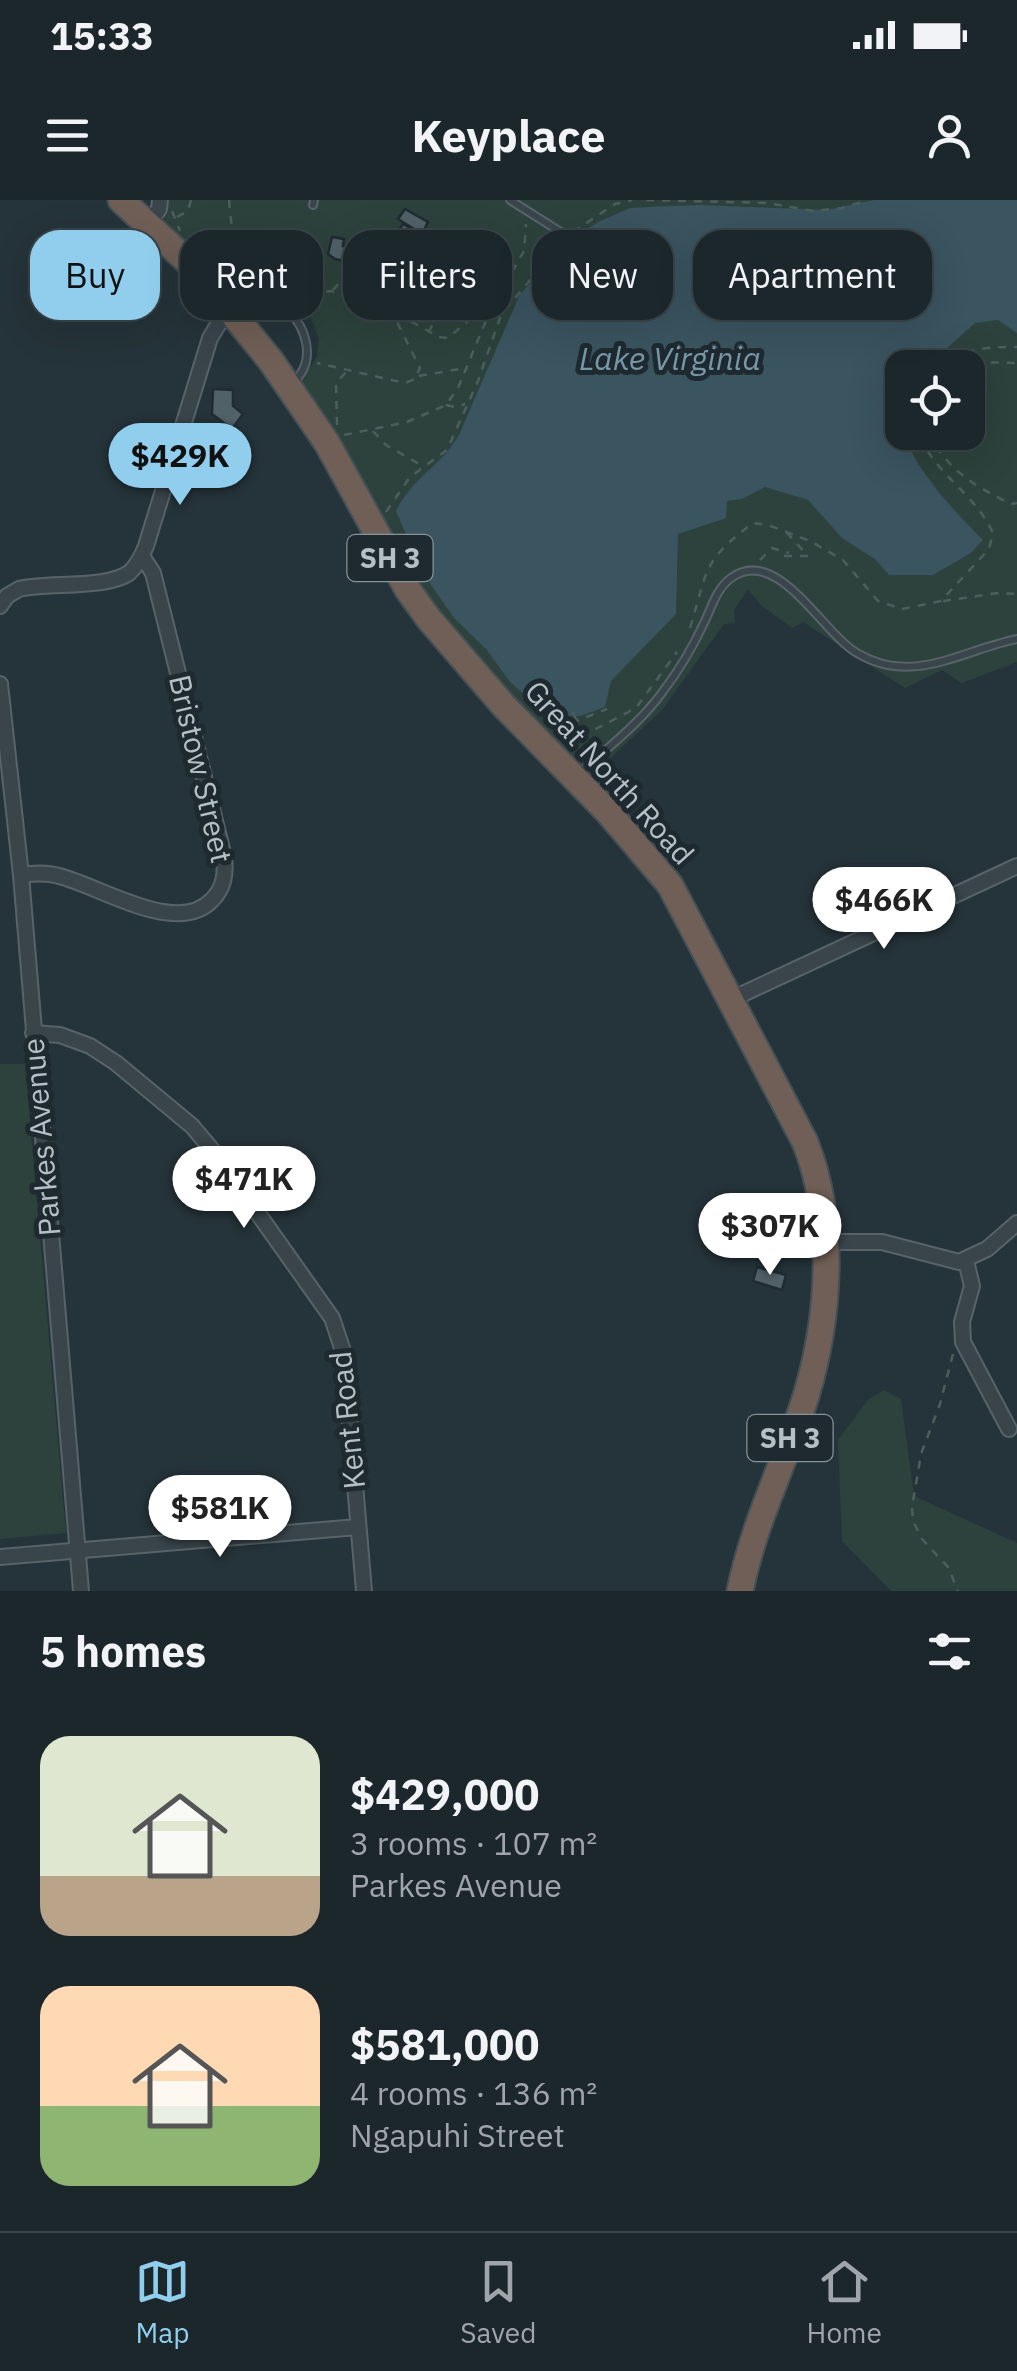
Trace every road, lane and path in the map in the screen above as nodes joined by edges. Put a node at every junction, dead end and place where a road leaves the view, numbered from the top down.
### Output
1 (121, 200) edge
2 (191, 200) edge
3 (229, 200) edge
4 (510, 200) edge
5 (632, 200) edge
6 (646, 200) edge
7 (868, 200) edge
8 (165, 204) edge
9 (525, 208) junction
10 (176, 218) junction
11 (224, 220) dead end
12 (232, 223) junction
13 (148, 224) junction
14 (233, 230) edge
15 (557, 230) edge
16 (575, 230) edge
17 (178, 236) dead end
18 (180, 254) edge
19 (343, 272) edge
20 (512, 272) edge
21 (532, 277) edge
22 (332, 291) junction
23 (323, 292) edge
24 (343, 295) edge
25 (225, 320) edge
26 (253, 320) edge
27 (297, 320) edge
28 (396, 320) edge
29 (409, 320) edge
30 (430, 320) edge
31 (473, 320) edge
32 (486, 320) edge
33 (429, 331) junction
34 (1017, 347) edge
35 (972, 350) edge
36 (985, 362) edge
37 (1017, 363) edge
38 (467, 368) junction
39 (347, 370) junction
40 (295, 376) junction
41 (418, 376) junction
42 (467, 404) junction
43 (446, 405) junction
44 (372, 430) junction
45 (925, 450) edge
46 (940, 450) edge
47 (421, 466) junction
48 (1017, 504) edge
49 (384, 514) dead end
50 (786, 532) junction
51 (790, 554) junction
52 (142, 556) junction
53 (784, 556) dead end
54 (758, 570) junction
55 (1017, 594) edge
56 (2, 597) edge
57 (942, 601) junction
58 (688, 634) dead end
59 (1017, 639) edge
60 (677, 651) dead end
61 (0, 684) edge
62 (606, 708) dead end
63 (572, 712) dead end
64 (592, 715) junction
65 (599, 729) junction
66 (585, 737) junction
67 (574, 778) junction
68 (6, 797) edge
69 (1017, 866) edge
70 (20, 874) junction
71 (732, 999) junction
72 (33, 1033) junction
73 (1017, 1223) edge
74 (825, 1242) junction
75 (966, 1261) junction
76 (962, 1334) junction
77 (1009, 1430) dead end
78 (358, 1527) junction
79 (78, 1550) junction
80 (0, 1557) edge
81 (81, 1591) edge
82 (364, 1591) edge
83 (739, 1591) edge
84 (958, 1591) edge

1 - 13 highway, Great North Road / SH 3
2 - 10 path
3 - 12 path
4 - 9 lane
5 - 16 path
6 - 7 path
8 - 10 path
8 - 13 street
9 - 15 lane
9 - 20 path
10 - 17 path
11 - 12 path
12 - 14 path
13 - 18 highway, Great North Road / SH 3
19 - 22 path
21 - 42 path
22 - 23 path
22 - 24 path
25 - 52 street
26 - 40 highway, Great North Road / SH 3
27 - 40 lane
28 - 41 path
29 - 33 path
30 - 33 path
31 - 33 path
32 - 38 path
34 - 35 path
36 - 37 path
38 - 41 path
38 - 43 path
39 - 40 path
39 - 41 path
39 - 44 path
40 - 67 highway, Great North Road / SH 3
42 - 43 path
42 - 47 path
43 - 44 path
44 - 47 path
45 - 57 path
46 - 48 path
47 - 49 path
50 - 51 path
50 - 57 path
50 - 58 path
51 - 53 path
51 - 54 path
52 - 56 street
52 - 70 street, Bristow Street
54 - 59 lane
54 - 67 lane
55 - 57 path
60 - 65 path
61 - 68 street, Parkes Avenue
62 - 64 path
63 - 66 path, bridge
64 - 65 path
64 - 66 path
65 - 66 path
67 - 71 highway, Great North Road / SH 3
68 - 70 street, Parkes Avenue
69 - 71 street
70 - 72 street, Parkes Avenue
71 - 74 highway, Great North Road / SH 3
72 - 78 street, Kent Road
72 - 79 street, Parkes Avenue
73 - 75 street
74 - 75 street
74 - 83 highway, Great North Road / SH 3
75 - 76 street
76 - 77 street
76 - 84 path
78 - 79 street
78 - 82 street, Kent Road
79 - 80 street
79 - 81 street, Parkes Avenue

